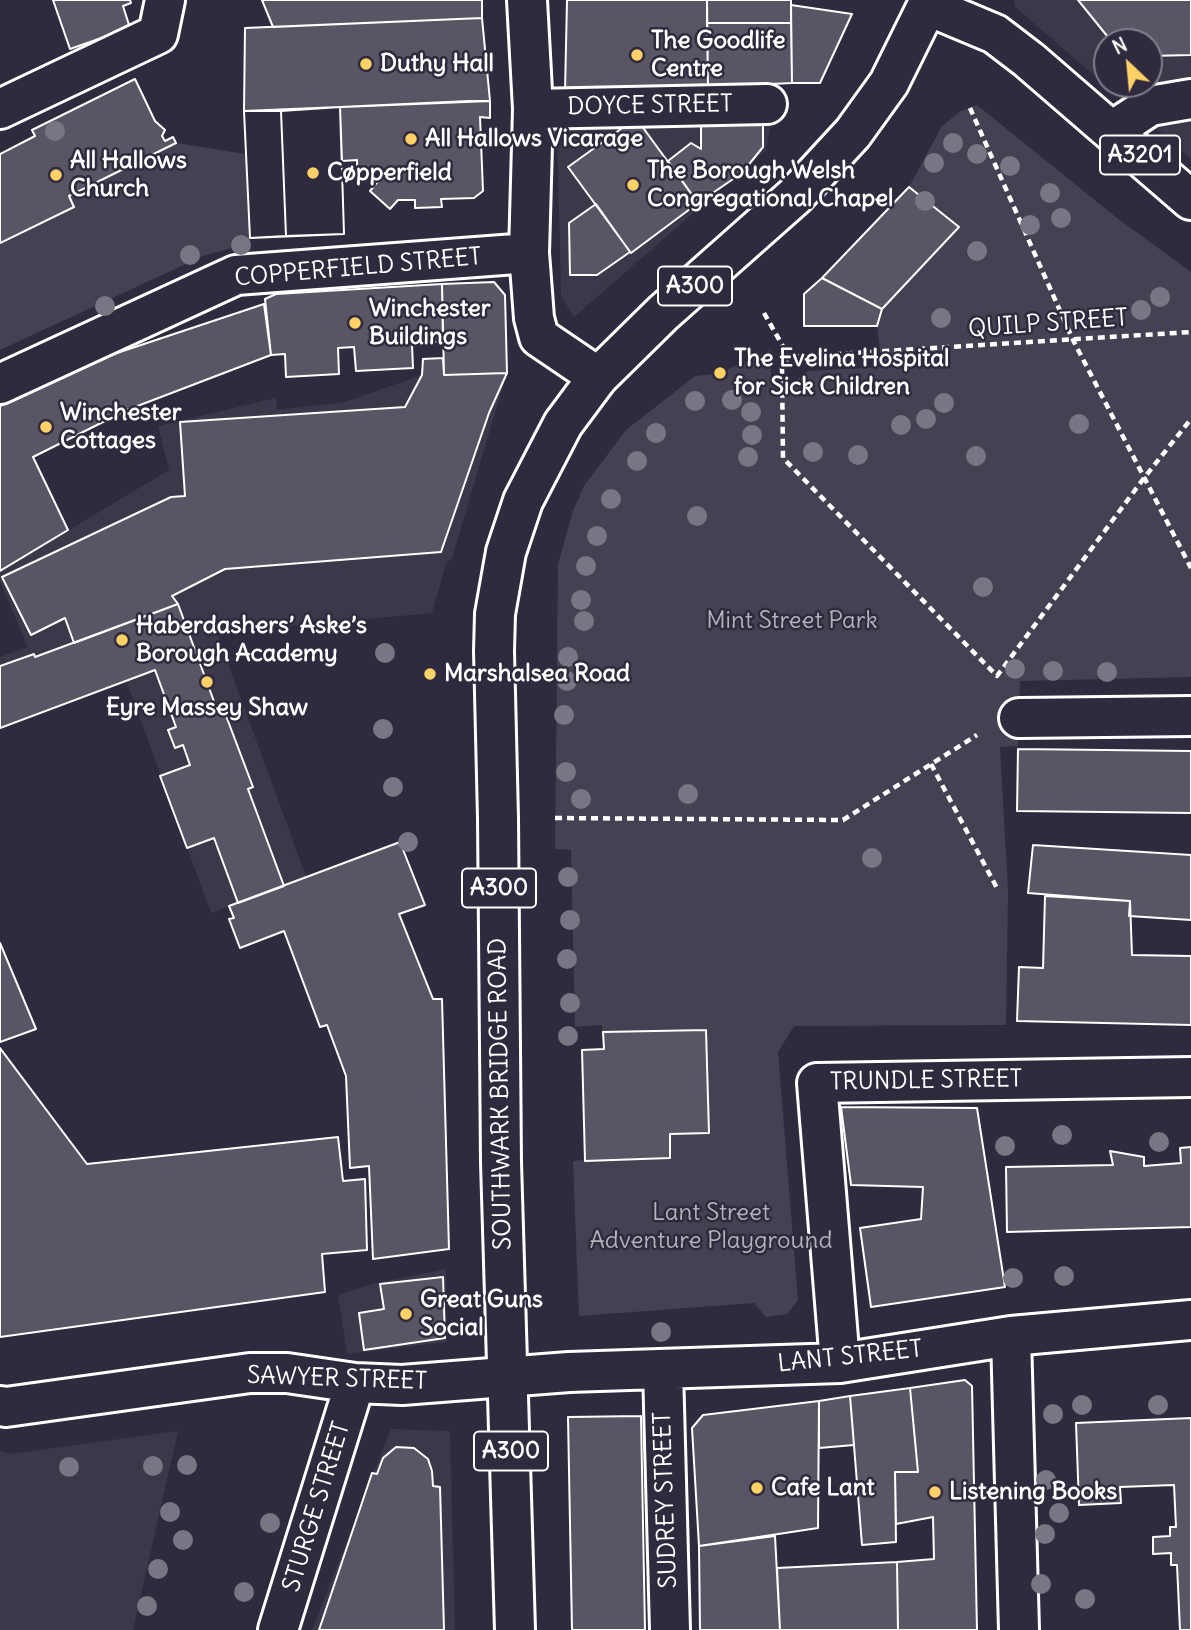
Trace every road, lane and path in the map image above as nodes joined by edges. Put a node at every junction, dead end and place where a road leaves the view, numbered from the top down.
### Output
1 (165, 0) edge
2 (527, 0) edge
3 (929, 3) edge
4 (1191, 99) edge
5 (768, 104) dead end
6 (970, 108) dead end
7 (0, 109) edge
8 (533, 109) junction
9 (982, 116) dead end
10 (976, 123) junction
11 (1112, 131) junction
12 (1191, 200) edge
13 (529, 253) junction
14 (764, 313) dead end
15 (1191, 332) edge
16 (1073, 340) junction
17 (789, 357) junction
18 (598, 377) junction
19 (0, 384) edge
20 (1191, 419) edge
21 (1144, 478) junction
22 (1191, 568) edge
23 (997, 676) junction
24 (993, 687) dead end
25 (1191, 716) edge
26 (1019, 718) dead end
27 (980, 727) dead end
28 (931, 764) junction
29 (555, 818) dead end
30 (998, 890) dead end
31 (1191, 1077) edge
32 (1191, 1320) edge
33 (1011, 1336) junction
34 (840, 1363) junction
35 (663, 1369) junction
36 (508, 1377) junction
37 (355, 1383) junction
38 (0, 1406) edge
39 (278, 1630) edge
40 (515, 1630) edge
41 (670, 1630) edge
42 (1019, 1630) edge

1 - 7 street
2 - 8 street
3 - 11 street, A3201
3 - 18 street, SOUTHWARK BRIDGE ROAD / A300
4 - 11 street
5 - 8 street, DOYCE STREET
6 - 10 path
8 - 13 street
9 - 10 path
10 - 16 path
11 - 12 street, A3201
13 - 18 street
13 - 19 street, COPPERFIELD STREET
14 - 17 path
15 - 16 path, QUILP STREET
16 - 17 path, QUILP STREET
16 - 21 path
17 - 23 path
18 - 36 street, SOUTHWARK BRIDGE ROAD / A300
20 - 21 path
21 - 22 path
21 - 23 path
23 - 24 path
25 - 26 street
27 - 28 path
28 - 29 path
28 - 30 path
31 - 34 street, TRUNDLE STREET
32 - 33 street, LANT STREET
33 - 34 street, LANT STREET
33 - 42 street
34 - 35 street, LANT STREET
35 - 36 street, LANT STREET
35 - 41 street, SUDREY STREET
36 - 37 street, SAWYER STREET
36 - 40 street, SOUTHWARK BRIDGE ROAD / A300
37 - 38 street, SAWYER STREET
37 - 39 street, STURGE STREET

